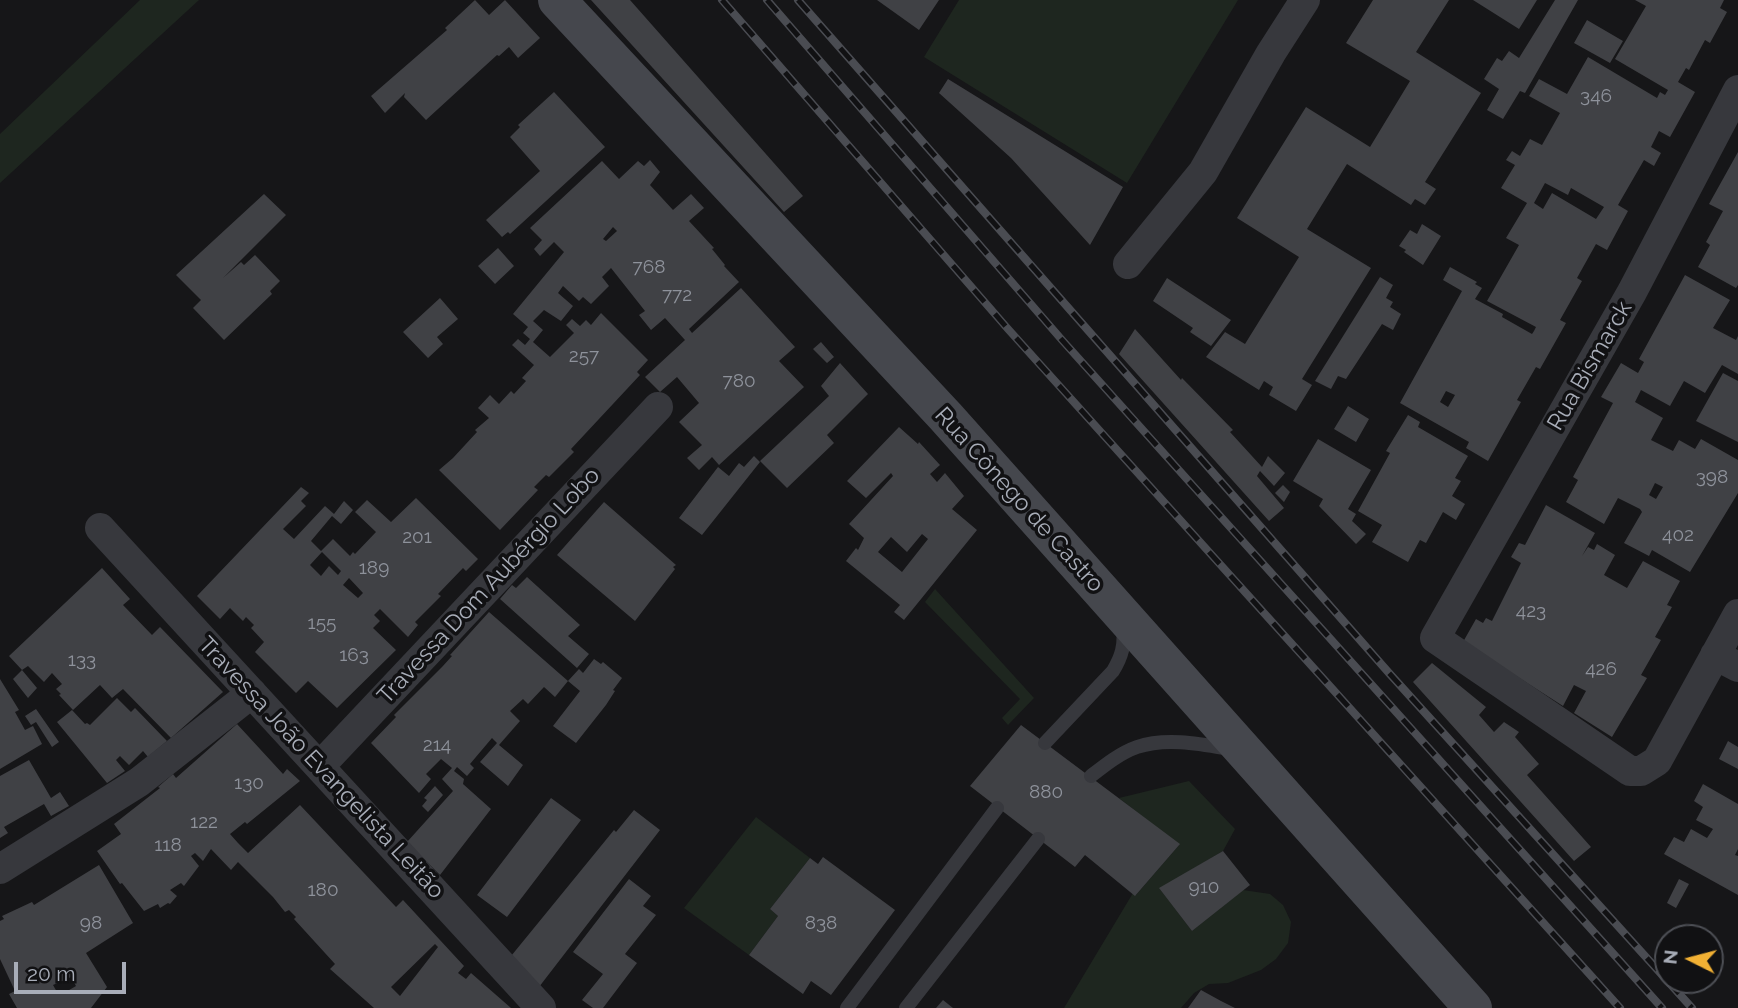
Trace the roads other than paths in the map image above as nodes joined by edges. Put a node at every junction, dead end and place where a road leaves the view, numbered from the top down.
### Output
1 (557, 0) edge
2 (1305, 0) edge
3 (1738, 90) edge
4 (1128, 264) dead end
5 (658, 407) dead end
6 (100, 528) dead end
7 (1117, 610) junction
8 (1738, 614) edge
9 (1727, 661) edge
10 (252, 693) junction
11 (1045, 743) dead end
12 (1242, 751) junction
13 (320, 766) junction
14 (1091, 776) dead end
15 (997, 808) dead end
16 (1038, 839) dead end
17 (0, 869) edge
18 (541, 1008) edge
19 (847, 1008) edge
20 (906, 1008) edge
21 (1473, 1008) edge

1 - 7 main road, Rua Cônego de Castro
2 - 4 street
3 - 9 street, Rua Bismarck
5 - 13 street, Travessa Dom Aubérgio Lobo
6 - 10 street, Travessa João Evangelista Leitão
7 - 11 lane
7 - 12 main road, Rua Cônego de Castro
8 - 9 street
10 - 13 street, Travessa João Evangelista Leitão
10 - 17 street
12 - 14 lane
12 - 21 main road, Rua Cônego de Castro
13 - 18 street, Travessa João Evangelista Leitão
15 - 19 lane
16 - 20 lane

